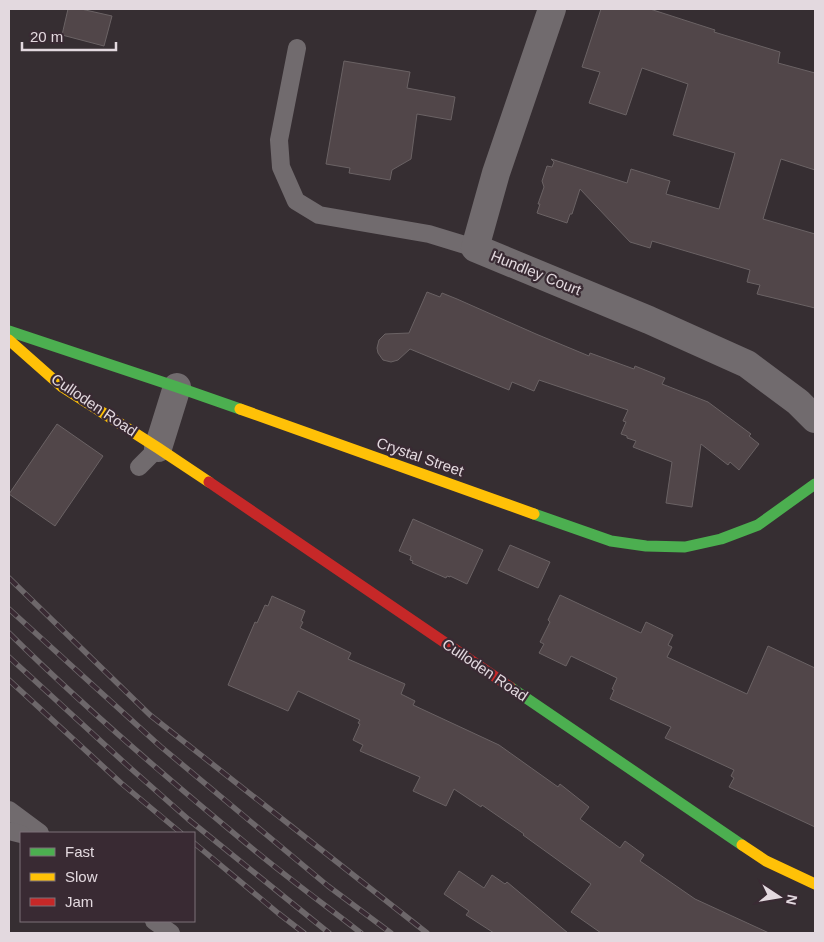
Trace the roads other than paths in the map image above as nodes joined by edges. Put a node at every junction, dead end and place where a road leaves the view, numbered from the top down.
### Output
1 (552, 9) edge
2 (297, 48) dead end
3 (475, 248) junction
4 (9, 331) edge
5 (9, 340) edge
6 (177, 387) junction
7 (815, 419) edge
8 (158, 448) junction
9 (140, 467) dead end
10 (815, 484) edge
11 (9, 810) edge
12 (9, 831) edge
13 (31, 832) edge
14 (815, 884) edge
15 (155, 922) edge
16 (171, 933) edge

1 - 3 street, Hundley Court
2 - 3 lane
3 - 7 street, Hundley Court
4 - 6 street, Crystal Street
5 - 8 street, Culloden Road
6 - 8 street
6 - 10 street, Crystal Street
8 - 9 lane
8 - 14 street, Culloden Road
11 - 13 lane
12 - 13 lane
15 - 16 lane

